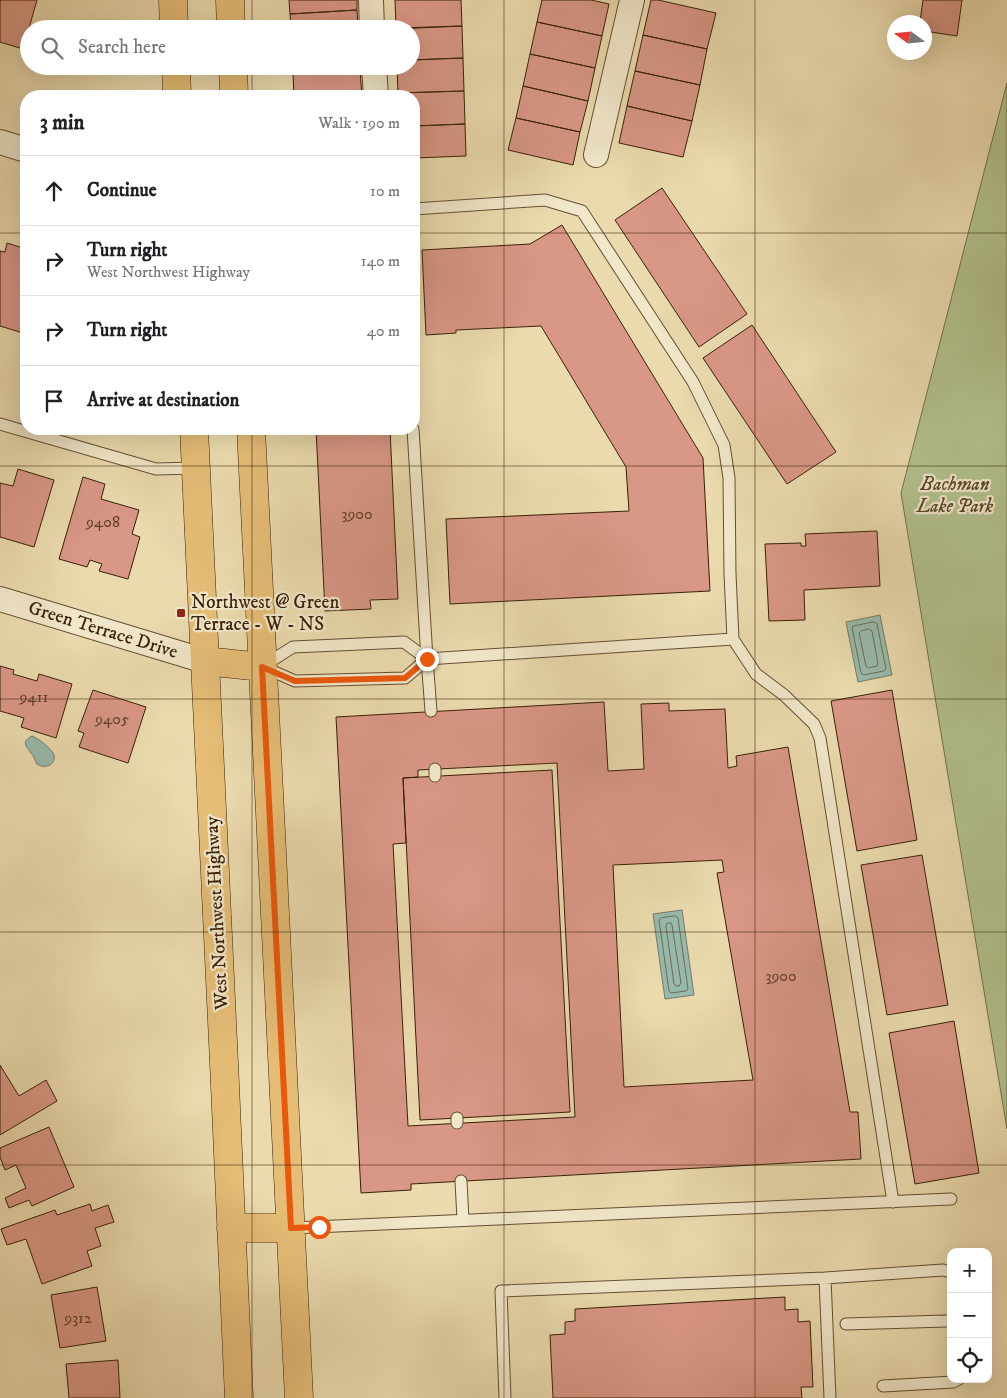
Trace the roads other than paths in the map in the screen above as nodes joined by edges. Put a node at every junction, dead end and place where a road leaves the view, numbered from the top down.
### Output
1 (173, 0) edge
2 (230, 0) edge
3 (371, 0) edge
4 (632, 0) edge
5 (174, 20) edge
6 (231, 20) edge
7 (372, 20) edge
8 (176, 75) edge
9 (233, 75) edge
10 (375, 75) edge
11 (177, 90) edge
12 (234, 90) edge
13 (376, 90) edge
14 (0, 142) edge
15 (20, 148) edge
16 (596, 155) dead end
17 (420, 209) edge
18 (0, 424) edge
19 (20, 430) edge
20 (38, 435) edge
21 (194, 435) edge
22 (251, 435) edge
23 (413, 435) edge
24 (196, 468) junction
25 (0, 599) edge
26 (733, 640) junction
27 (427, 659) junction
28 (206, 661) junction
29 (262, 667) junction
30 (431, 712) dead end
31 (461, 1181) dead end
32 (951, 1199) dead end
33 (893, 1202) junction
34 (463, 1220) junction
35 (231, 1228) junction
36 (291, 1228) junction
37 (947, 1271) edge
38 (825, 1278) junction
39 (947, 1321) edge
40 (846, 1324) dead end
41 (947, 1382) edge
42 (883, 1386) dead end
43 (244, 1394) edge
44 (299, 1398) edge
45 (505, 1398) edge
46 (830, 1398) edge

1 - 5 main road
2 - 6 main road
3 - 7 street
4 - 16 street
8 - 11 main road
9 - 12 main road
10 - 13 street
14 - 15 street
17 - 26 lane
18 - 19 lane
20 - 24 lane
21 - 24 main road, West Northwest Highway
22 - 29 main road
23 - 27 lane
24 - 28 main road, West Northwest Highway
25 - 28 street, Green Terrace Drive
26 - 27 lane
26 - 33 lane
27 - 29 lane
27 - 29 lane
27 - 30 lane
28 - 29 main road
28 - 35 main road, West Northwest Highway
29 - 36 main road
31 - 34 lane
32 - 33 lane
33 - 34 lane
34 - 36 lane
35 - 36 main road
35 - 43 main road, West Northwest Highway
36 - 44 main road
37 - 38 lane
38 - 45 lane
38 - 46 lane
39 - 40 lane
41 - 42 lane

